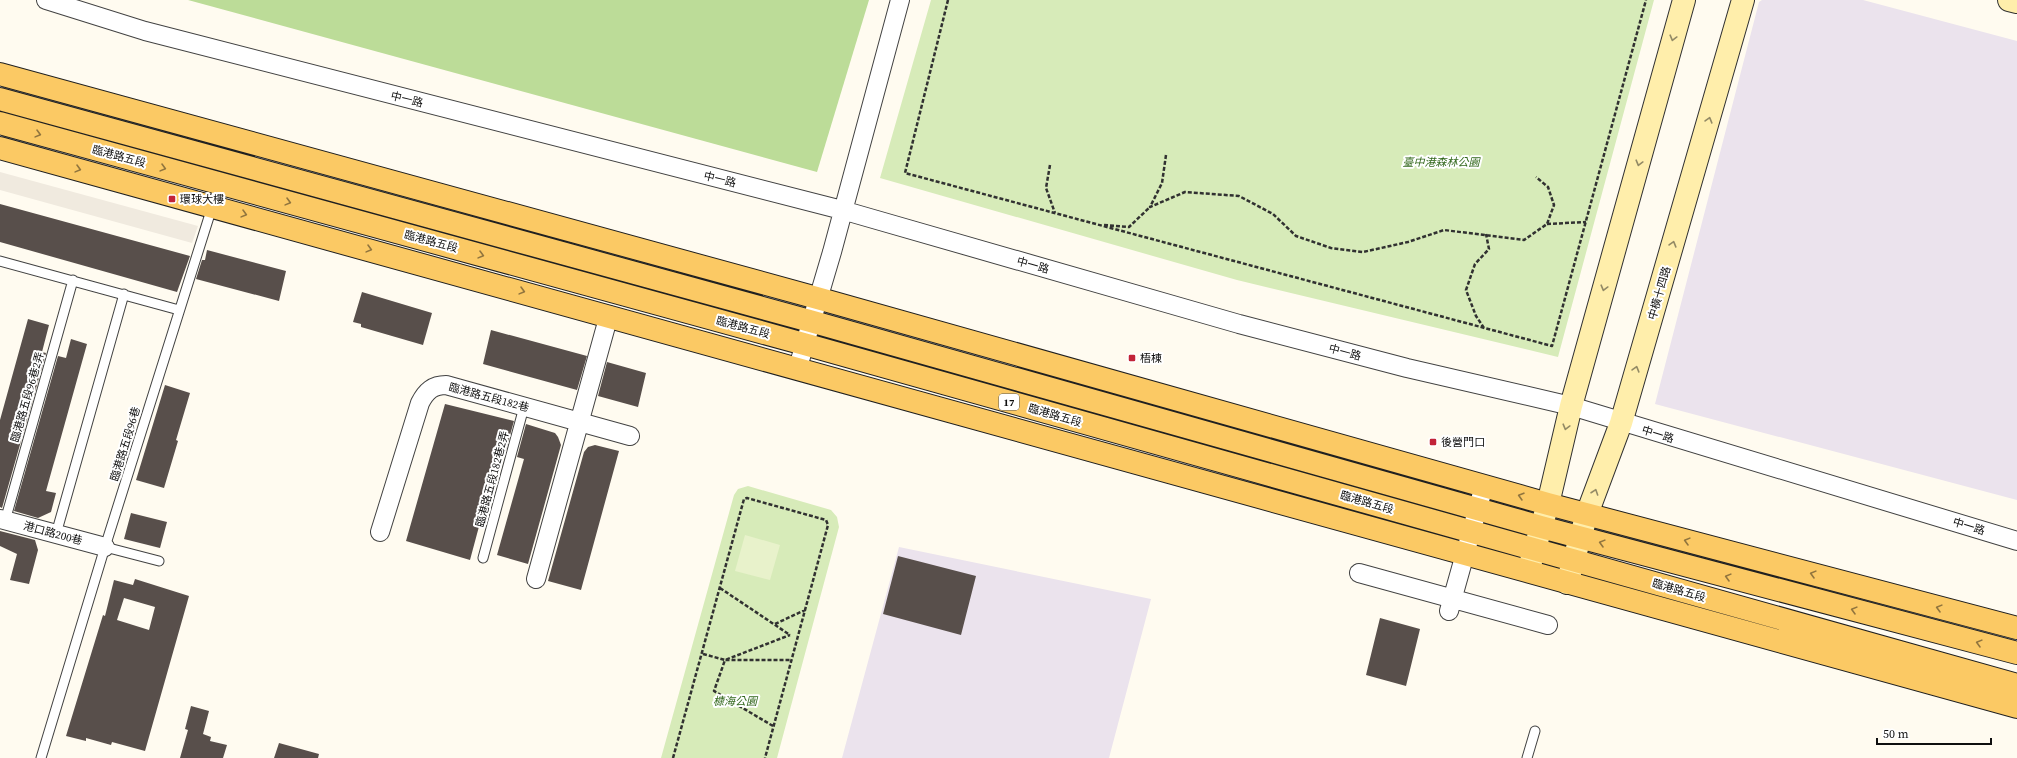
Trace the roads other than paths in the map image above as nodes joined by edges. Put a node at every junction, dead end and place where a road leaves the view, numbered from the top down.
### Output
1 (46, 0) edge
2 (900, 0) edge
3 (1684, 0) edge
4 (1743, 0) edge
5 (2009, 0) edge
6 (2017, 2) edge
7 (0, 74) edge
8 (0, 98) edge
9 (0, 123) edge
10 (0, 148) edge
11 (226, 161) junction
12 (212, 206) junction
13 (842, 210) junction
14 (0, 261) edge
15 (73, 280) junction
16 (124, 294) junction
17 (817, 298) junction
18 (180, 310) junction
19 (609, 315) junction
20 (810, 321) junction
21 (804, 344) junction
22 (798, 367) junction
23 (1571, 406) junction
24 (524, 407) junction
25 (580, 422) junction
26 (1621, 423) junction
27 (630, 436) dead end
28 (1484, 486) junction
29 (1548, 504) junction
30 (1478, 509) junction
31 (1587, 514) junction
32 (3, 520) edge
33 (1541, 527) junction
34 (380, 532) dead end
35 (1472, 532) junction
36 (56, 534) junction
37 (1580, 538) junction
38 (2017, 541) edge
39 (105, 547) junction
40 (1535, 550) junction
41 (1466, 555) junction
42 (483, 558) dead end
43 (1574, 560) junction
44 (159, 561) dead end
45 (1528, 572) junction
46 (1359, 573) dead end
47 (536, 579) dead end
48 (1567, 583) junction
49 (1451, 605) junction
50 (1548, 625) dead end
51 (2017, 628) edge
52 (2017, 653) edge
53 (2017, 685) edge
54 (2017, 707) edge
55 (1535, 731) dead end
56 (42, 758) edge
57 (1527, 758) edge

1 - 13 street, 中一路
2 - 13 street
3 -> 23 street
26 -> 4 street, 中橫十四路
5 - 6 street
7 - 11 main road, 臨港路五段 / 17
8 - 11 main road, 臨港路五段 / 17
9 -> 11 main road, 臨港路五段 / 17
10 -> 12 main road, 臨港路五段 / 17
11 - 12 lane, 臨港路五段96巷
11 - 17 main road, 臨港路五段 / 17
11 - 20 main road, 臨港路五段 / 17
11 -> 21 main road, 臨港路五段 / 17
12 - 18 lane, 臨港路五段96巷
12 -> 19 main road, 臨港路五段 / 17
13 - 17 street
13 - 23 street, 中一路
14 - 15 lane
15 - 16 lane
15 - 32 lane, 臨港路五段96巷2弄
16 - 18 lane
16 - 36 lane
17 - 20 street
17 - 28 main road, 臨港路五段 / 17
18 - 39 lane, 臨港路五段96巷
19 - 22 main road, 臨港路五段 / 17
19 - 25 street
20 - 21 street
20 - 30 main road, 臨港路五段 / 17
21 - 22 street
21 - 35 main road, 臨港路五段 / 17
22 - 41 main road, 臨港路五段 / 17
23 - 26 street, 中一路
23 -> 29 street
24 - 25 street, 臨港路五段182巷
24 - 34 street, 臨港路五段182巷
24 - 42 lane, 臨港路五段182巷2弄
25 - 27 street, 臨港路五段182巷
25 - 47 street
31 -> 26 street, 中橫十四路
26 - 38 street, 中一路
29 -> 28 main road, 臨港路五段 / 17
28 - 30 street
29 - 31 main road, 臨港路五段 / 17
29 - 33 street
30 - 33 main road, 臨港路五段 / 17
30 - 35 street
31 - 37 street, 中橫十四路
51 -> 31 main road, 臨港路五段 / 17
32 - 36 street, 港口路200巷
33 - 37 main road, 臨港路五段 / 17
33 - 40 street
35 - 40 main road, 臨港路五段 / 17
35 - 41 street
36 - 39 street, 港口路200巷
37 - 43 street, 中橫十四路
52 -> 37 main road, 臨港路五段 / 17
39 - 44 lane
39 - 56 lane, 臨港路五段96巷
40 - 43 main road, 臨港路五段 / 17
40 - 45 street
41 - 45 main road, 臨港路五段 / 17
41 - 49 street
43 - 48 street, 中橫十四路
43 - 53 main road, 臨港路五段 / 17
45 - 48 main road, 臨港路五段 / 17
46 - 49 street
48 - 54 main road, 臨港路五段 / 17
49 - 50 street
55 - 57 lane

